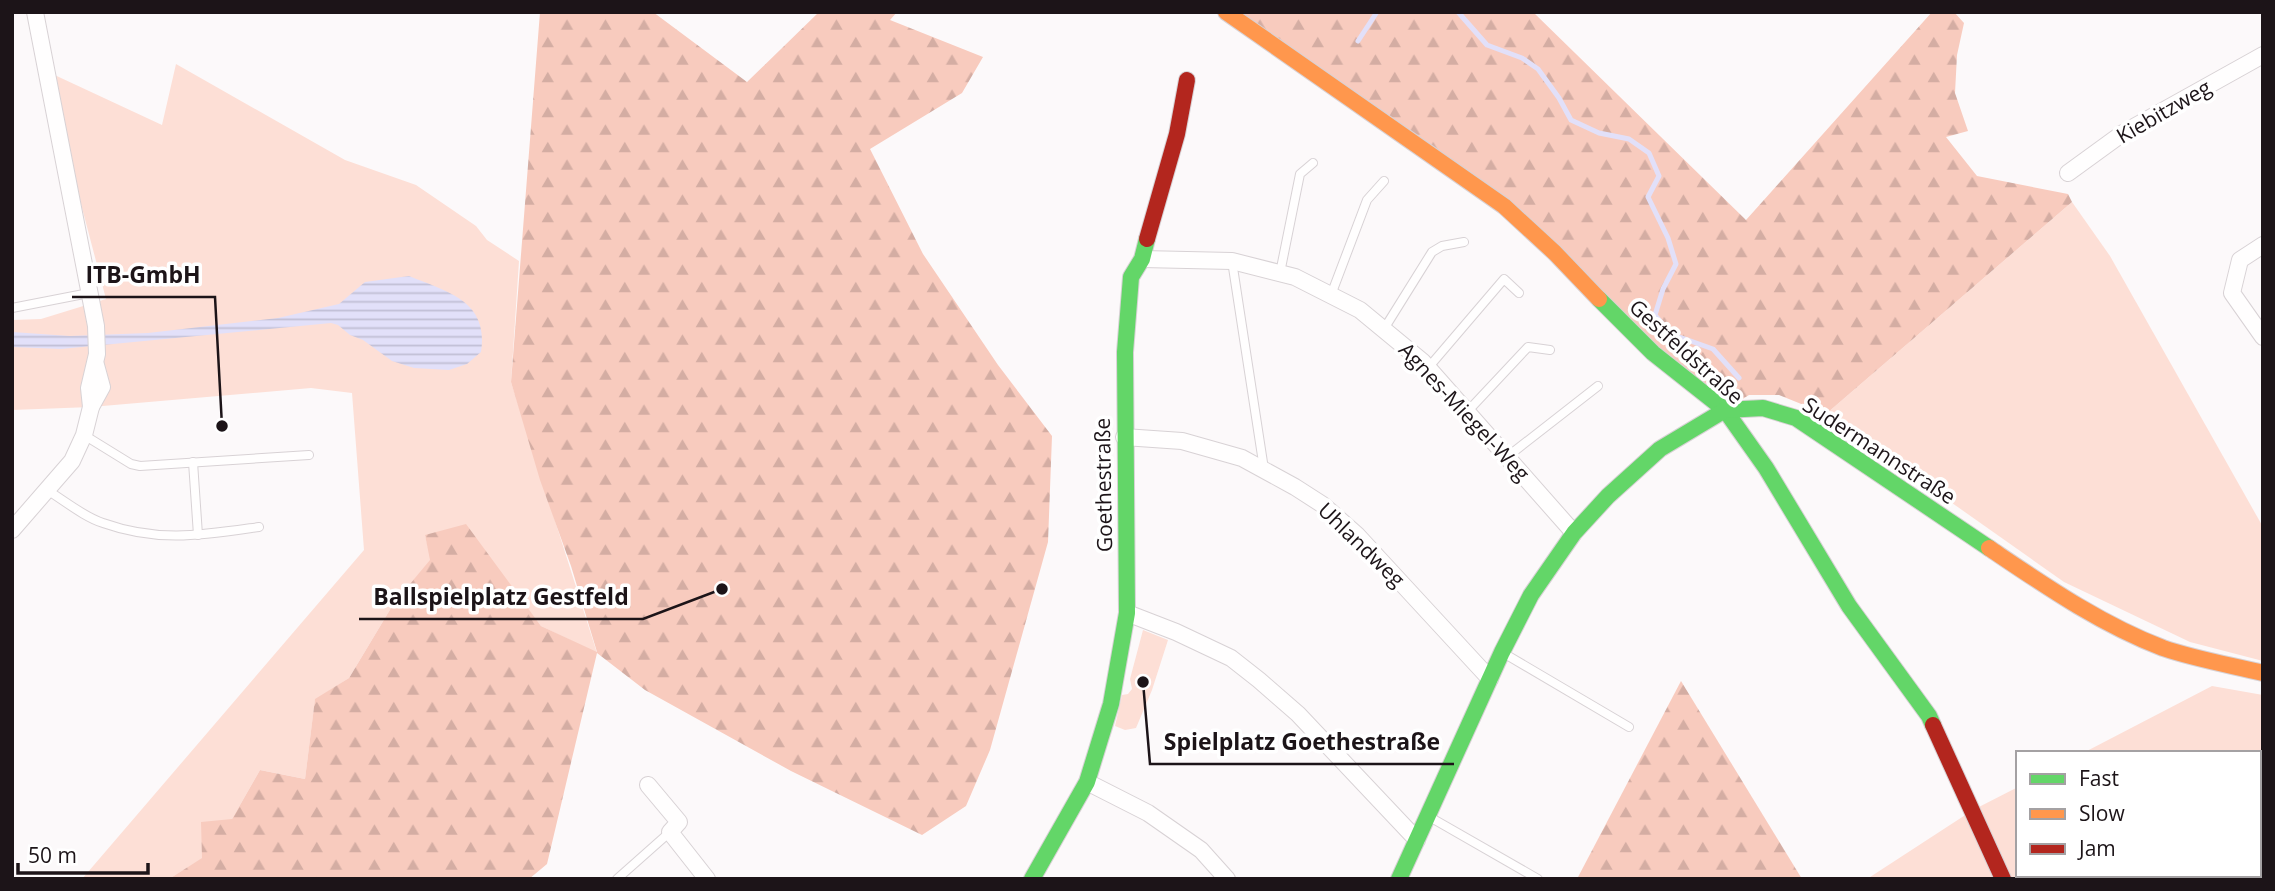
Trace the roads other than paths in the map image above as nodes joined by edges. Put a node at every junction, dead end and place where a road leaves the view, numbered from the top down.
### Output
1 (35, 12) edge
2 (1226, 12) edge
3 (2261, 61) edge
4 (1187, 80) dead end
5 (1313, 163) dead end
6 (2068, 173) dead end
7 (1384, 181) dead end
8 (1464, 242) dead end
9 (2263, 245) edge
10 (1142, 259) junction
11 (1232, 261) junction
12 (1280, 274) junction
13 (89, 293) junction
14 (1519, 293) dead end
15 (1331, 295) junction
16 (12, 308) edge
17 (1384, 329) junction
18 (2263, 337) edge
19 (1550, 350) dead end
20 (1428, 368) junction
21 (1598, 386) dead end
22 (1725, 410) junction
23 (1467, 412) junction
24 (84, 435) junction
25 (1124, 437) junction
26 (309, 455) dead end
27 (1507, 457) junction
28 (193, 462) junction
29 (1264, 468) junction
30 (47, 490) junction
31 (259, 527) dead end
32 (12, 530) edge
33 (1574, 533) junction
34 (198, 535) junction
35 (1127, 613) junction
36 (1502, 652) junction
37 (2263, 673) edge
38 (1490, 679) junction
39 (1629, 727) dead end
40 (1087, 782) junction
41 (648, 785) dead end
42 (1428, 816) junction
43 (670, 832) junction
44 (1417, 841) junction
45 (617, 879) edge
46 (708, 879) edge
47 (1032, 879) edge
48 (1227, 879) edge
49 (1399, 879) edge
50 (1538, 879) edge
51 (2003, 879) edge

1 - 13 street
2 - 22 street, Gestfeldstraße
3 - 6 street, Kiebitzweg
4 - 10 street, Goethestraße
5 - 12 lane
7 - 15 lane
8 - 17 lane
9 - 18 street
10 - 11 street, Agnes-Miegel-Weg
10 - 25 street, Goethestraße
11 - 12 street, Agnes-Miegel-Weg
11 - 29 lane
12 - 15 street, Agnes-Miegel-Weg
13 - 16 lane
13 - 24 street
14 - 20 lane
15 - 17 street, Agnes-Miegel-Weg
17 - 20 street, Agnes-Miegel-Weg
19 - 23 lane
20 - 23 street, Agnes-Miegel-Weg
21 - 27 lane
22 - 33 street, Sudermannstraße
22 - 37 street, Sudermannstraße
22 - 51 street, Gestfeldstraße
23 - 27 street, Agnes-Miegel-Weg
24 - 28 lane
24 - 30 street
25 - 29 street, Uhlandweg
25 - 35 street, Goethestraße
26 - 28 lane
27 - 33 street, Agnes-Miegel-Weg
28 - 34 lane
29 - 38 street, Uhlandweg
30 - 32 street
30 - 34 lane
31 - 34 lane
33 - 36 street, Sudermannstraße
35 - 40 street, Goethestraße
35 - 44 street
36 - 38 street, Sudermannstraße
36 - 39 lane
38 - 42 street, Sudermannstraße
40 - 47 street, Goethestraße
40 - 48 street
41 - 43 street
42 - 44 street, Sudermannstraße
42 - 50 lane
43 - 45 lane
43 - 46 street
44 - 49 street, Sudermannstraße

